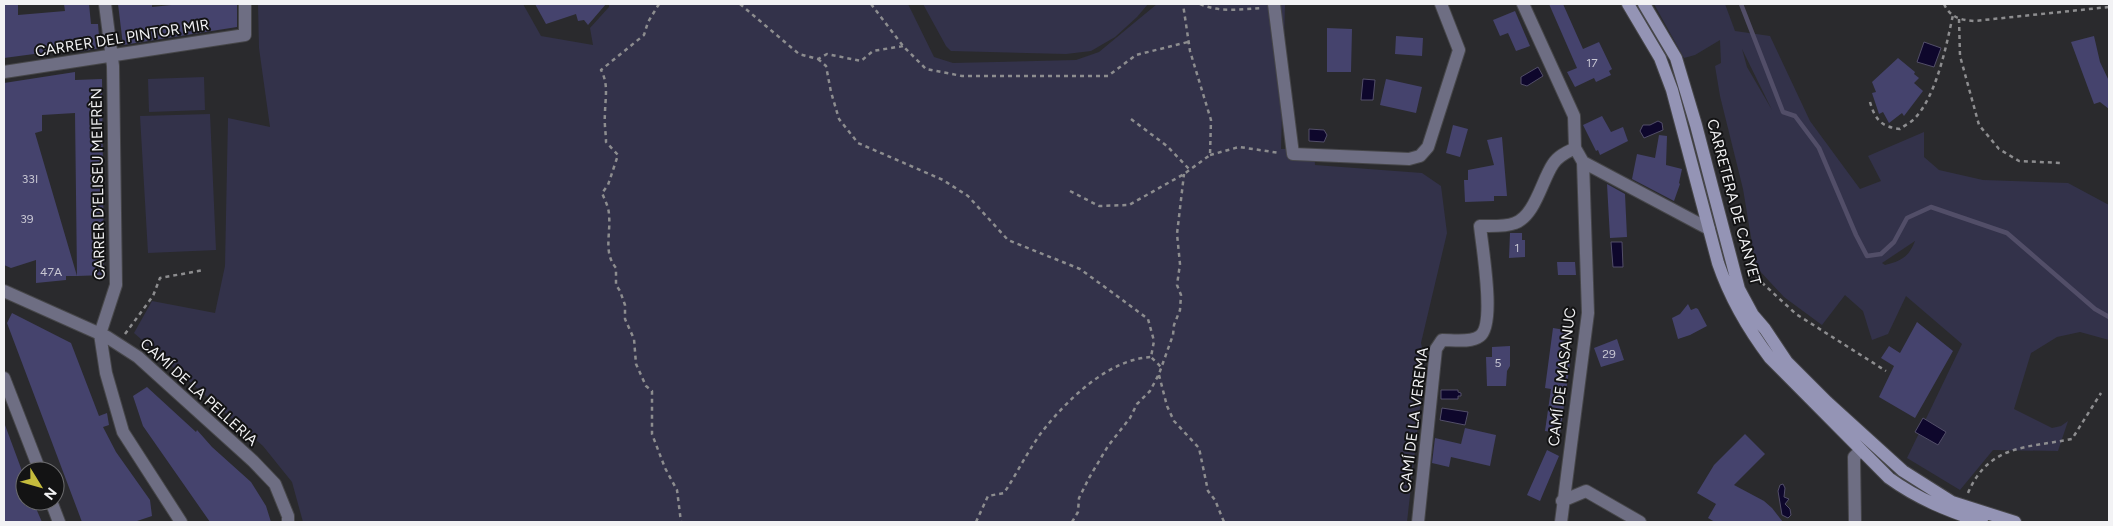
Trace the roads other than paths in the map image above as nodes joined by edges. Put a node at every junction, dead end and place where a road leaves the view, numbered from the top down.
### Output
1 (105, 4) edge
2 (245, 4) edge
3 (1441, 4) edge
4 (1523, 4) edge
5 (1628, 4) edge
6 (1644, 4) edge
7 (1274, 6) edge
8 (111, 56) junction
9 (4, 72) edge
10 (1575, 148) junction
11 (1583, 162) junction
12 (1708, 229) junction
13 (1739, 289) junction
14 (4, 291) edge
15 (100, 334) junction
16 (4, 378) edge
17 (1826, 402) junction
18 (1860, 450) junction
19 (36, 461) edge
20 (1562, 501) junction
21 (1957, 504) junction
22 (181, 522) edge
23 (288, 522) edge
24 (1418, 522) edge
25 (1561, 522) edge
26 (1640, 522) edge
27 (1855, 522) edge
28 (1982, 522) edge
29 (2015, 522) edge

1 - 8 street, CARRER D'ELISEU MEIFRÈN
2 - 8 street, CARRER DEL PINTOR MIR
3 - 7 street
4 - 10 street
5 - 12 street, CARRETERA DE CANYET
6 - 13 street, CARRETERA DE CANYET
8 - 9 street, CARRER DEL PINTOR MIR
8 - 15 street, CARRER D'ELISEU MEIFRÈN
10 - 11 street, CAMÍ DE MASANUC
10 - 24 street, CAMÍ DE LA VEREMA
11 - 12 street
11 - 20 street, CAMÍ DE MASANUC
12 - 13 street
12 - 18 street, CARRETERA DE CANYET
13 - 17 street, CARRETERA DE CANYET
14 - 15 street, CAMÍ DE LA PELLERIA
15 - 22 street, CARRER D'ELISEU MEIFRÈN
15 - 23 street, CAMÍ DE LA PELLERIA
16 - 19 street
17 - 18 street
17 - 21 street, CARRETERA DE CANYET
18 - 21 street
18 - 27 street
18 - 28 street, CARRETERA DE CANYET
20 - 25 street, CAMÍ DE MASANUC
20 - 26 street
21 - 29 street, CARRETERA DE CANYET

